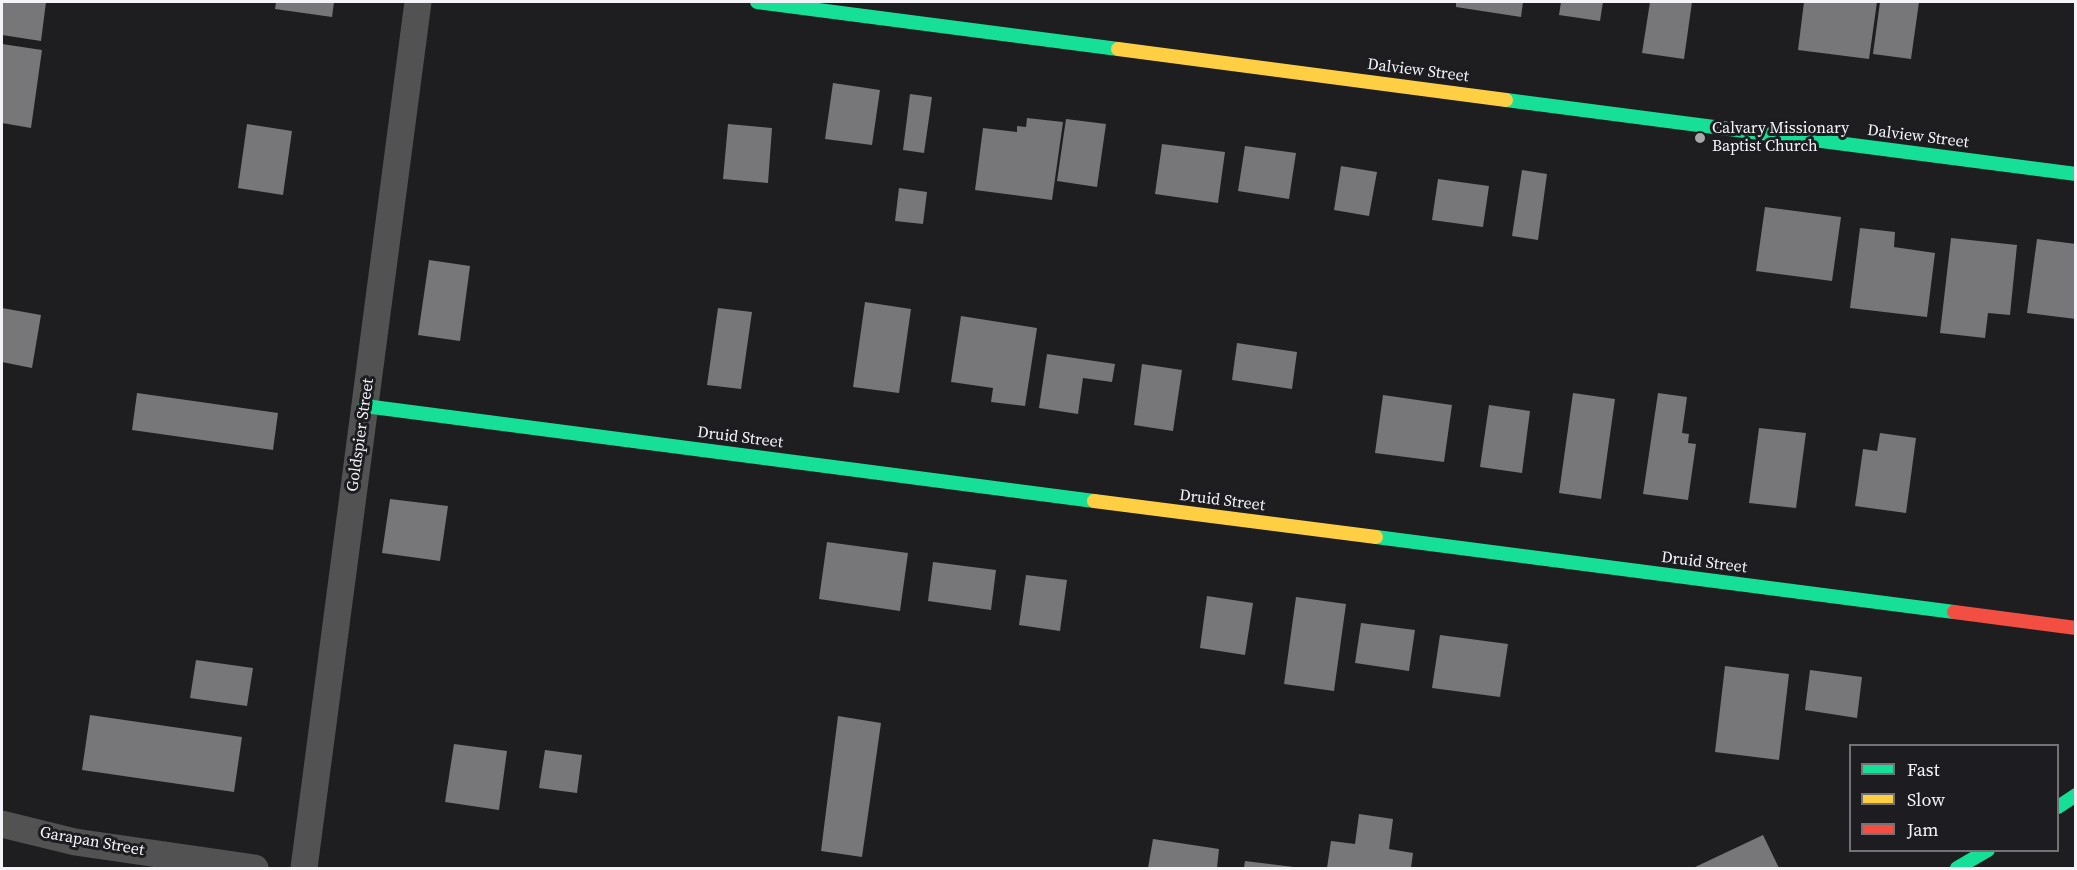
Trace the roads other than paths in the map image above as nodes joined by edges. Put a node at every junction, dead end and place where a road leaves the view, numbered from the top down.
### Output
1 (418, 2) edge
2 (757, 2) edge
3 (2076, 174) edge
4 (365, 406) junction
5 (2076, 628) edge
6 (2076, 795) edge
7 (2059, 806) edge
8 (2, 824) edge
9 (1985, 852) edge
10 (255, 868) edge
11 (304, 868) edge
12 (1957, 868) edge

1 - 4 street, Goldspier Street
2 - 3 street, Dalview Street
4 - 5 street, Druid Street
4 - 11 street, Goldspier Street
6 - 7 street
8 - 10 street, Garapan Street
9 - 12 street

